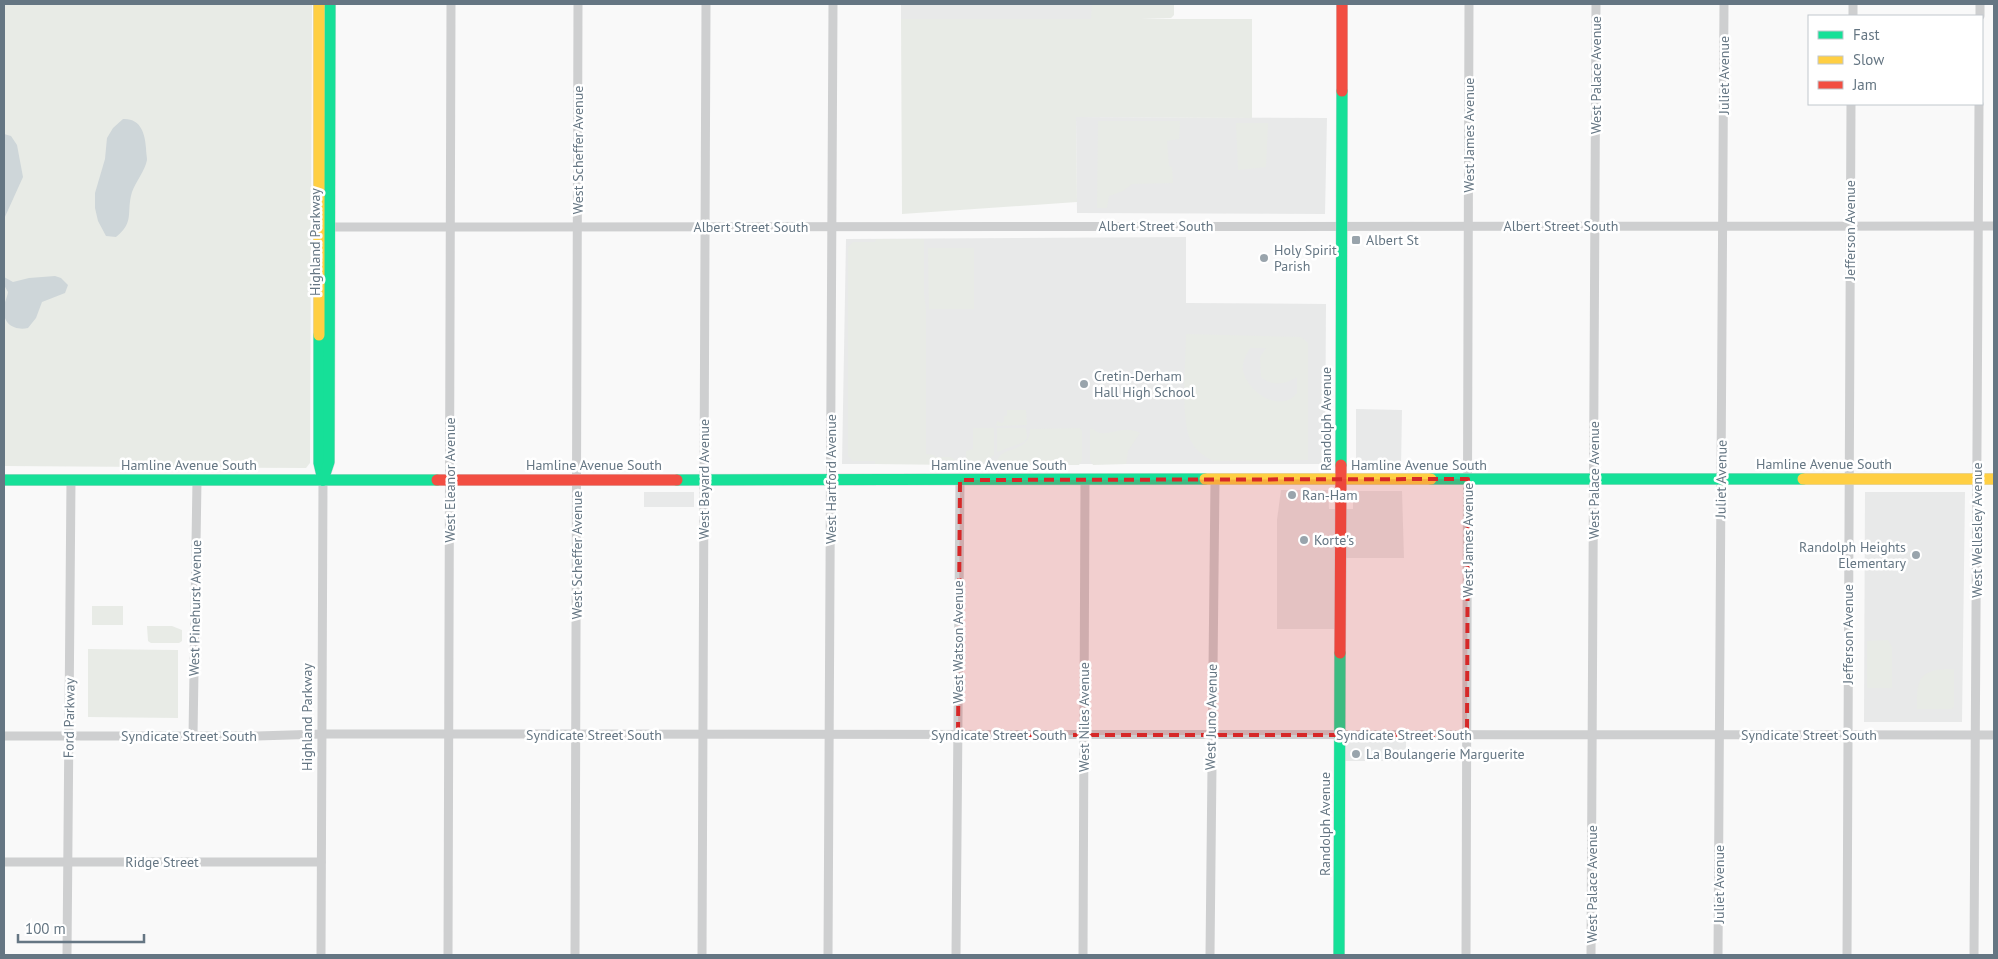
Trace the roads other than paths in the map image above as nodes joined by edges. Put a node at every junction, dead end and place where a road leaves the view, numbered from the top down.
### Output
1 (319, 4) edge
2 (330, 4) edge
3 (451, 4) edge
4 (578, 4) edge
5 (706, 4) edge
6 (833, 4) edge
7 (1342, 4) edge
8 (1469, 4) edge
9 (1596, 4) edge
10 (1724, 4) edge
11 (1852, 105) edge
12 (1979, 105) edge
13 (1341, 226) junction
14 (1468, 226) junction
15 (1595, 226) junction
16 (1723, 226) junction
17 (1850, 226) junction
18 (1978, 226) junction
19 (1994, 226) edge
20 (324, 227) junction
21 (450, 227) junction
22 (577, 227) junction
23 (705, 227) junction
24 (832, 227) junction
25 (450, 479) junction
26 (1721, 479) junction
27 (1977, 479) junction
28 (1994, 479) edge
29 (4, 480) edge
30 (71, 480) junction
31 (197, 480) junction
32 (323, 480) junction
33 (578, 480) junction
34 (704, 480) junction
35 (831, 480) junction
36 (960, 480) junction
37 (1085, 480) junction
38 (1215, 480) junction
39 (1341, 480) junction
40 (1468, 480) junction
41 (1594, 480) junction
42 (1849, 480) junction
43 (322, 734) junction
44 (449, 734) junction
45 (68, 735) junction
46 (576, 735) junction
47 (703, 735) junction
48 (830, 735) junction
49 (958, 735) junction
50 (1084, 735) junction
51 (1211, 735) junction
52 (1340, 735) junction
53 (1467, 735) junction
54 (1593, 735) junction
55 (1720, 735) junction
56 (1848, 735) junction
57 (1975, 735) junction
58 (1994, 735) edge
59 (4, 736) edge
60 (193, 736) junction
61 (4, 862) edge
62 (68, 862) junction
63 (320, 862) junction
64 (67, 955) edge
65 (321, 955) edge
66 (448, 955) edge
67 (575, 955) edge
68 (702, 955) edge
69 (828, 955) edge
70 (956, 955) edge
71 (1083, 955) edge
72 (1210, 955) edge
73 (1339, 955) edge
74 (1466, 955) edge
75 (1592, 955) edge
76 (1718, 955) edge
77 (1847, 955) edge
78 (1974, 955) edge

1 - 20 street, Highland Parkway
2 - 20 street, Highland Parkway
3 - 21 street, West Eleanor Avenue
4 - 22 street, West Scheffer Avenue
5 - 23 street, West Bayard Avenue
6 - 24 street, West Hartford Avenue
7 - 13 street, Randolph Avenue
8 - 14 street, West James Avenue
9 - 15 street, West Palace Avenue
10 - 16 street, Juliet Avenue
11 - 17 street, Jefferson Avenue
12 - 18 street, West Wellesley Avenue
13 - 14 street, Albert Street South
13 - 24 street, Albert Street South
13 - 39 street, Randolph Avenue
14 - 15 street, Albert Street South
14 - 40 street, West James Avenue
15 - 16 street, Albert Street South
15 - 41 street, West Palace Avenue
16 - 17 street, Albert Street South
16 - 26 street, Juliet Avenue
17 - 18 street, Albert Street South
17 - 42 street, Jefferson Avenue
18 - 19 street, Albert Street South
18 - 27 street, West Wellesley Avenue
20 - 21 street, Albert Street South
20 - 32 street, Highland Parkway
21 - 22 street, Albert Street South
21 - 25 street, West Eleanor Avenue
22 - 23 street, Albert Street South
22 - 33 street, West Scheffer Avenue
23 - 24 street, Albert Street South
23 - 34 street, West Bayard Avenue
24 - 35 street, West Hartford Avenue
25 - 32 street, Hamline Avenue South
25 - 33 street, Hamline Avenue South
25 - 44 street, West Eleanor Avenue
26 - 41 street, Hamline Avenue South
26 - 42 street, Hamline Avenue South
26 - 55 street, Juliet Avenue
27 - 28 street, Hamline Avenue South
27 - 42 street, Hamline Avenue South
27 - 57 street, West Wellesley Avenue
29 - 30 street, Hamline Avenue South
30 - 31 street, Hamline Avenue South
30 - 45 street, Ford Parkway
31 - 32 street, Hamline Avenue South
31 - 60 street, West Pinehurst Avenue
32 - 43 street, Highland Parkway
33 - 34 street, Hamline Avenue South
33 - 46 street, West Scheffer Avenue
34 - 35 street, Hamline Avenue South
34 - 47 street, West Bayard Avenue
35 - 36 street, Hamline Avenue South
35 - 48 street, West Hartford Avenue
36 - 37 street, Hamline Avenue South
36 - 49 street, West Watson Avenue
37 - 38 street, Hamline Avenue South
37 - 50 street, West Niles Avenue
38 - 39 street, Hamline Avenue South
38 - 51 street, West Juno Avenue
39 - 40 street, Hamline Avenue South
39 - 52 street, Randolph Avenue
40 - 41 street, Hamline Avenue South
40 - 53 street, West James Avenue
41 - 54 street, West Palace Avenue
42 - 56 street, Jefferson Avenue
43 - 44 street, Syndicate Street South
43 - 60 street, Syndicate Street South
43 - 63 street, Highland Parkway
44 - 46 street, Syndicate Street South
44 - 66 street, West Eleanor Avenue
45 - 59 street, Syndicate Street South
45 - 60 street, Syndicate Street South
45 - 62 street, Ford Parkway
46 - 47 street, Syndicate Street South
46 - 67 street, West Scheffer Avenue
47 - 48 street, Syndicate Street South
47 - 68 street, West Bayard Avenue
48 - 49 street, Syndicate Street South
48 - 69 street, West Hartford Avenue
49 - 50 street, Syndicate Street South
49 - 70 street, West Watson Avenue
50 - 51 street, Syndicate Street South
50 - 71 street, West Niles Avenue
51 - 52 street, Syndicate Street South
51 - 72 street, West Juno Avenue
52 - 53 street, Syndicate Street South
52 - 73 street, Randolph Avenue
53 - 54 street, Syndicate Street South
53 - 74 street, West James Avenue
54 - 55 street, Syndicate Street South
54 - 75 street, West Palace Avenue
55 - 56 street, Syndicate Street South
55 - 76 street, Juliet Avenue
56 - 57 street, Syndicate Street South
56 - 77 street, Jefferson Avenue
57 - 58 street, Syndicate Street South
57 - 78 street, West Wellesley Avenue
61 - 62 street, Ridge Street
62 - 63 street, Ridge Street
62 - 64 street, Ford Parkway
63 - 65 street, Highland Parkway

